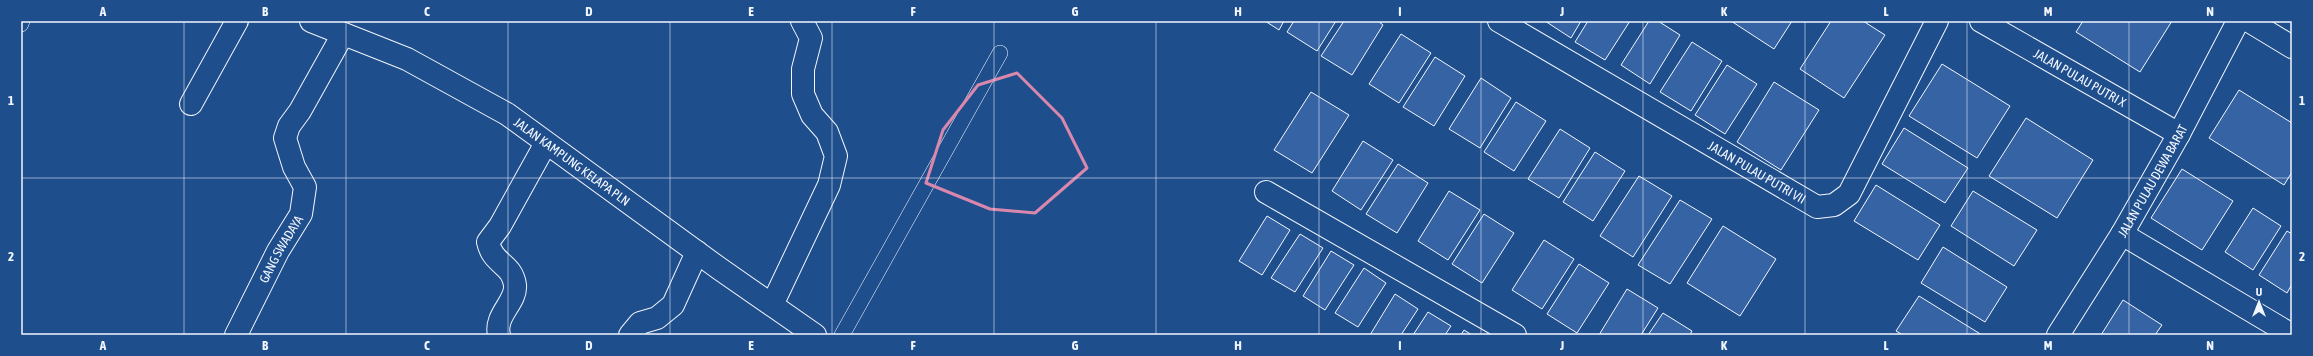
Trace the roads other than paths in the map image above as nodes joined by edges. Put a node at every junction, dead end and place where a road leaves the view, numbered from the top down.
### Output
1 (22, 21) edge
2 (237, 21) edge
3 (311, 21) edge
4 (802, 21) edge
5 (1499, 21) edge
6 (1937, 21) edge
7 (1982, 21) edge
8 (2238, 21) edge
9 (2249, 21) edge
10 (21, 24) edge
11 (343, 34) junction
12 (2292, 47) edge
13 (1000, 53) dead end
14 (191, 104) dead end
15 (2179, 134) junction
16 (546, 143) junction
17 (1266, 192) dead end
18 (2122, 234) junction
19 (697, 252) junction
20 (772, 305) junction
21 (236, 335) edge
22 (499, 335) edge
23 (630, 335) edge
24 (815, 335) edge
25 (842, 335) edge
26 (1515, 335) edge
27 (2058, 335) edge
28 (2292, 335) edge

1 - 10 lane
2 - 14 street
3 - 11 street, JALAN KAMPUNG KELAPA PLN
4 - 20 street
5 - 6 street, JALAN PULAU PUTRI VII
7 - 15 street, JALAN PULAU PUTRI X
8 - 15 street, JALAN PULAU DEWA BARAT
9 - 12 street
11 - 16 street, JALAN KAMPUNG KELAPA PLN
11 - 21 street, GANG SWADAYA
13 - 25 lane
15 - 18 street, JALAN PULAU DEWA BARAT
16 - 19 street, JALAN KAMPUNG KELAPA PLN
16 - 22 street
17 - 26 street
18 - 27 street, JALAN PULAU DEWA BARAT
18 - 28 street
19 - 20 street, JALAN KAMPUNG KELAPA PLN
19 - 23 street
20 - 24 street, JALAN KAMPUNG KELAPA PLN

